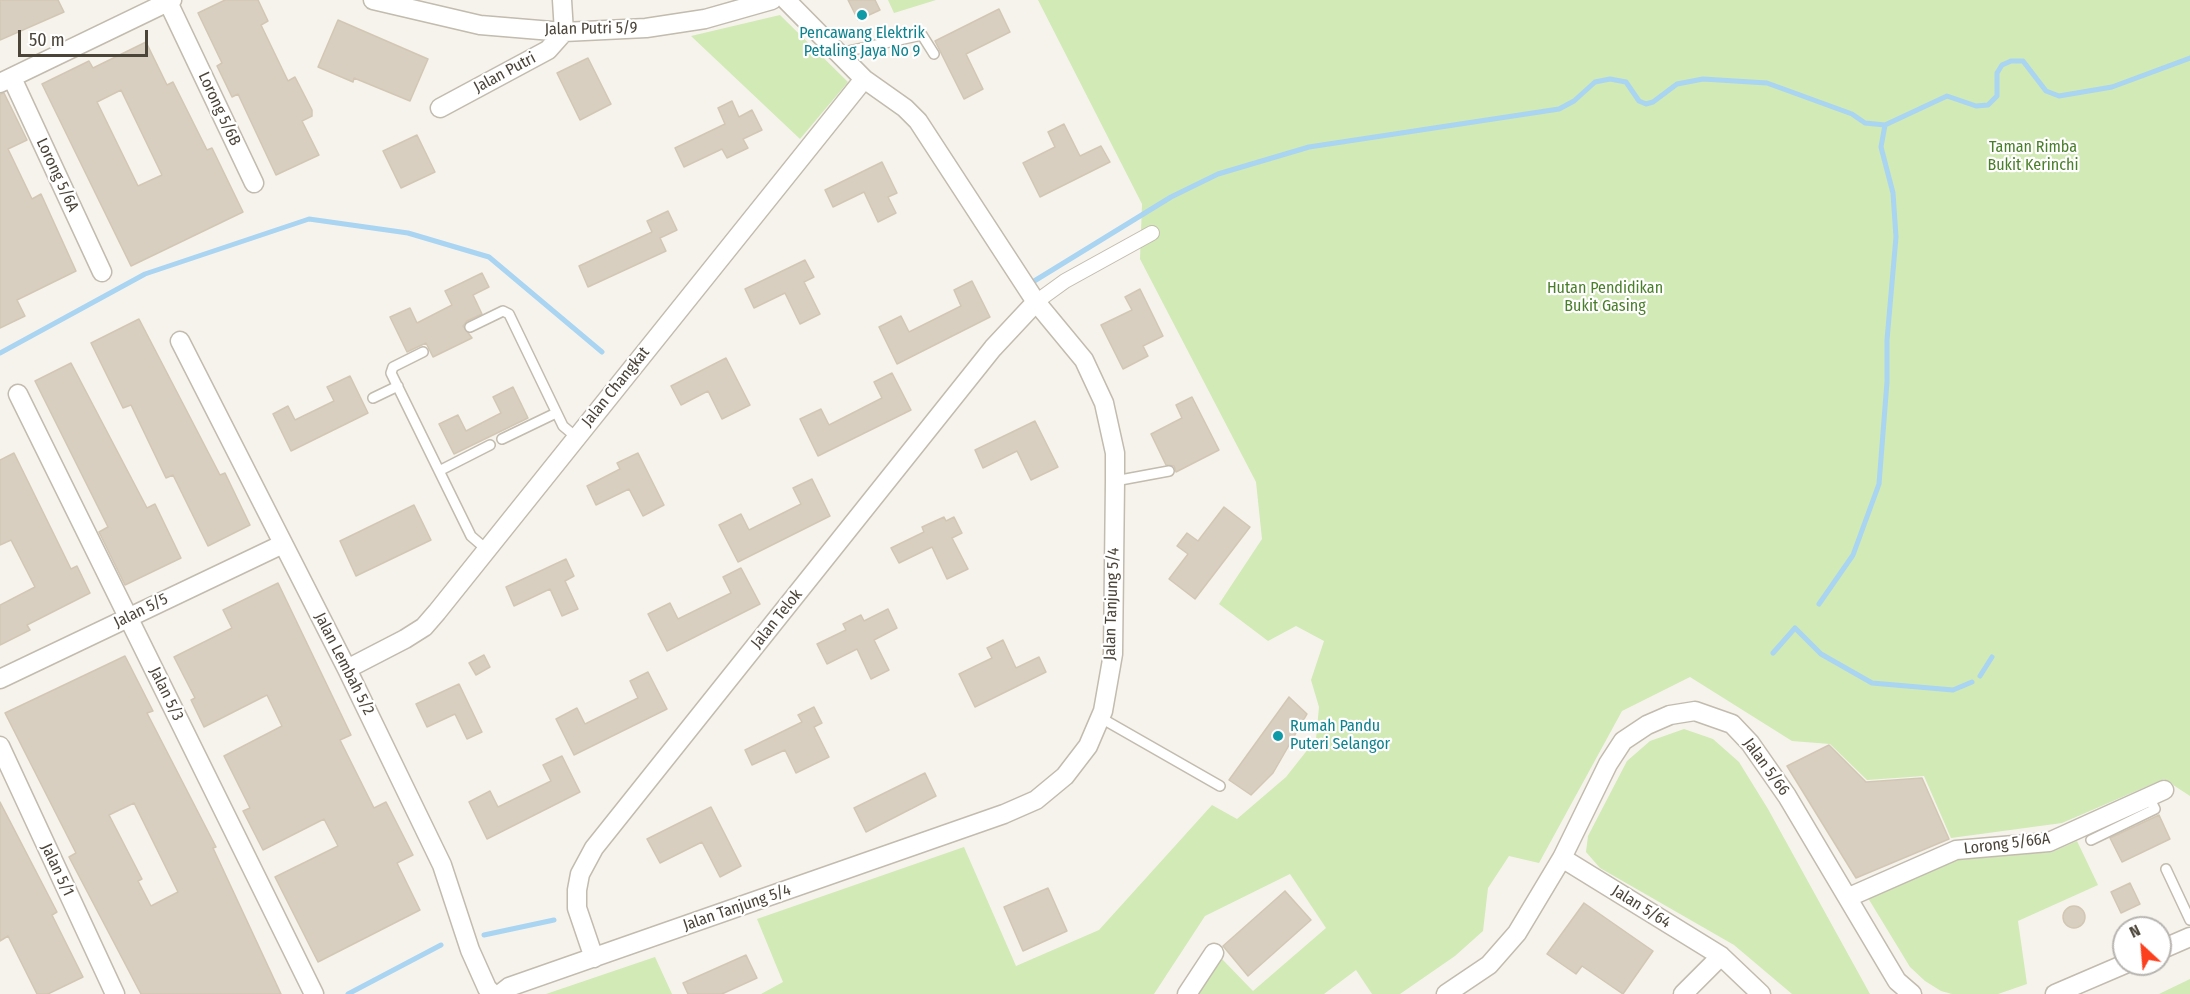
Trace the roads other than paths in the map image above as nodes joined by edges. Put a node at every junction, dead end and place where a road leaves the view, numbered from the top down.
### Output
1 (562, 0) edge
2 (772, 0) edge
3 (786, 0) edge
4 (170, 1) edge
5 (378, 1) edge
6 (564, 32) junction
7 (839, 53) junction
8 (934, 54) dead end
9 (864, 79) junction
10 (6, 80) edge
11 (440, 108) dead end
12 (254, 183) dead end
13 (1152, 233) dead end
14 (102, 272) dead end
15 (1036, 302) junction
16 (470, 327) dead end
17 (180, 341) dead end
18 (423, 352) dead end
19 (398, 386) junction
20 (18, 394) dead end
21 (373, 398) dead end
22 (556, 413) junction
23 (576, 437) junction
24 (502, 439) dead end
25 (490, 445) dead end
26 (440, 471) junction
27 (1169, 471) dead end
28 (1115, 481) junction
29 (283, 544) junction
30 (486, 549) junction
31 (128, 618) junction
32 (348, 669) junction
33 (0, 679) edge
34 (1101, 718) junction
35 (0, 746) edge
36 (1220, 786) dead end
37 (2157, 793) joint
38 (2091, 840) dead end
39 (1562, 858) junction
40 (2166, 869) dead end
41 (1849, 897) junction
42 (2190, 920) edge
43 (2190, 937) edge
44 (2172, 945) edge
45 (1214, 953) dead end
46 (1721, 956) junction
47 (594, 958) junction
48 (2112, 970) edge
49 (115, 994) edge
50 (314, 994) edge
51 (493, 994) edge
52 (500, 994) edge
53 (1186, 994) edge
54 (1447, 994) edge
55 (1683, 994) edge
56 (1761, 994) edge
57 (1912, 994) edge
58 (2055, 994) edge

1 - 6 street
2 - 6 street, Jalan Putri 5/9
3 - 7 street, Jalan Tanjung 5/4
4 - 10 street
4 - 12 street, Lorong 5/6B
5 - 6 street, Jalan Putri 5/9
6 - 11 street, Jalan Putri
7 - 8 lane
7 - 9 street, Jalan Tanjung 5/4
9 - 15 street, Jalan Tanjung 5/4
9 - 23 street, Jalan Changkat
10 - 14 street, Lorong 5/6A
13 - 15 street
15 - 28 street, Jalan Tanjung 5/4
15 - 47 street, Jalan Telok
16 - 22 lane
17 - 29 street, Jalan Lembah 5/2
18 - 19 lane
19 - 21 lane
19 - 26 lane
20 - 31 street, Jalan 5/3
22 - 23 lane
22 - 24 lane
23 - 30 street, Jalan Changkat
25 - 26 lane
26 - 30 lane
27 - 28 lane
28 - 34 street, Jalan Tanjung 5/4
29 - 31 street, Jalan 5/5
29 - 32 street, Jalan Lembah 5/2
30 - 32 street, Jalan Changkat
31 - 33 street, Jalan 5/5
31 - 50 street, Jalan 5/3
32 - 51 street, Jalan Lembah 5/2
34 - 36 lane
34 - 47 street, Jalan Tanjung 5/4
35 - 49 street, Jalan 5/1
37 - 38 lane
37 - 41 street, Lorong 5/66A
39 - 41 street, Jalan 5/66
39 - 46 street, Jalan 5/64
39 - 54 street, Jalan 5/66
40 - 42 lane
41 - 57 street, Jalan 5/66
43 - 44 street
45 - 53 street
46 - 55 street
46 - 56 street, Jalan 5/64
47 - 52 street, Jalan Tanjung 5/4
48 - 58 street

